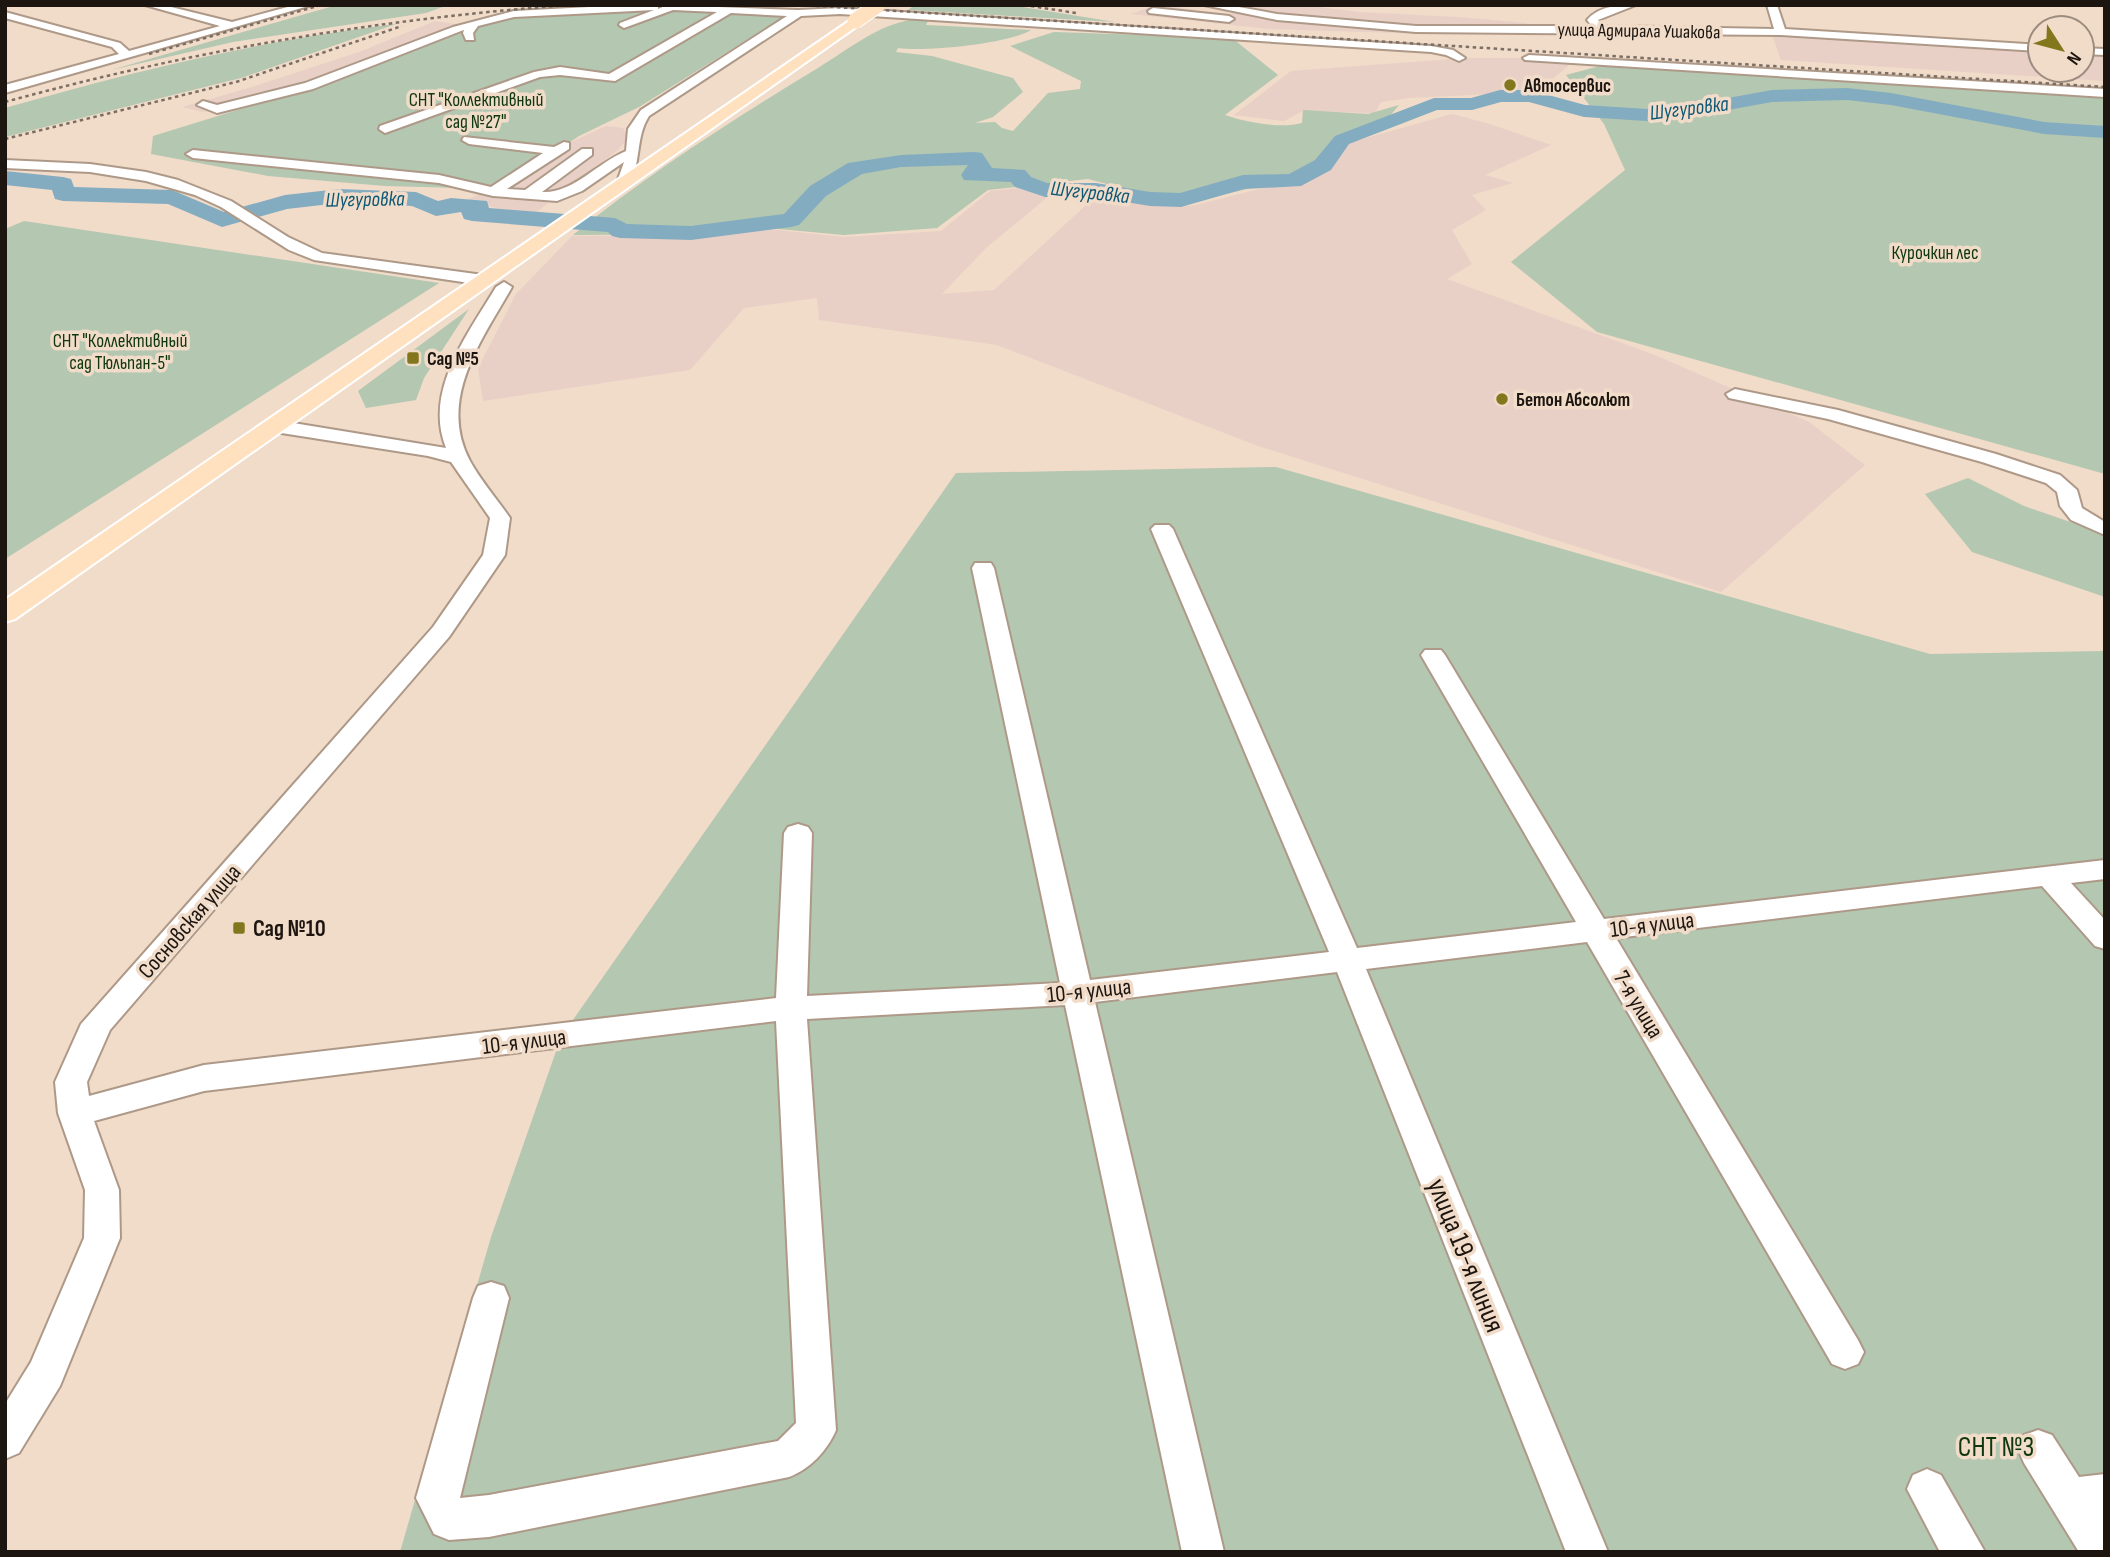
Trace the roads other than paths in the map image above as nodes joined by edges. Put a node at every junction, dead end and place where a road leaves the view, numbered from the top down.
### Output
1 (150, 5) edge
2 (307, 5) edge
3 (878, 5) edge
4 (1264, 5) edge
5 (1632, 5) edge
6 (1772, 5) edge
7 (1212, 6) edge
8 (672, 7) edge
9 (730, 9) junction
10 (1153, 12) dead end
11 (1237, 12) junction
12 (798, 13) junction
13 (5, 15) edge
14 (1183, 15) junction
15 (473, 25) junction
16 (624, 25) dead end
17 (234, 26) junction
18 (1416, 29) junction
19 (1600, 29) junction
20 (1781, 32) junction
21 (470, 38) dead end
22 (2026, 47) edge
23 (127, 55) junction
24 (1459, 58) dead end
25 (1529, 58) dead end
26 (286, 86) junction
27 (262, 88) dead end
28 (5, 89) edge
29 (2105, 93) edge
30 (232, 97) dead end
31 (253, 100) junction
32 (203, 105) dead end
33 (385, 129) dead end
34 (469, 140) dead end
35 (587, 152) dead end
36 (632, 153) junction
37 (193, 154) dead end
38 (5, 164) edge
39 (624, 182) junction
40 (493, 192) junction
41 (528, 195) junction
42 (494, 284) junction
43 (1735, 394) dead end
44 (275, 426) junction
45 (459, 458) junction
46 (1162, 529) dead end
47 (2105, 529) edge
48 (983, 568) dead end
49 (5, 613) edge
50 (1433, 655) dead end
51 (798, 833) dead end
52 (2105, 869) edge
53 (2049, 876) junction
54 (1596, 931) junction
55 (2105, 939) edge
56 (1347, 959) junction
57 (1077, 993) junction
58 (791, 1009) junction
59 (75, 1113) junction
60 (491, 1298) dead end
61 (1845, 1352) dead end
62 (5, 1440) edge
63 (2038, 1449) dead end
64 (1927, 1489) dead end
65 (2087, 1497) edge
66 (1203, 1552) edge
67 (1587, 1552) edge
68 (1964, 1552) edge
69 (2103, 1552) edge

1 - 17 street
2 - 17 street
3 - 39 main road, bridge
4 - 11 street
5 - 19 street
6 - 20 street
7 - 11 street, улица Адмирала Ушакова
7 - 14 street
8 - 9 street
8 - 15 street
8 - 16 street
9 - 12 street
9 - 33 street
10 - 14 street
11 - 18 street, улица Адмирала Ушакова
12 - 24 street
12 - 36 street
13 - 23 street
14 - 18 street
15 - 21 street
15 - 26 street
17 - 23 street
18 - 19 street, улица Адмирала Ушакова
19 - 20 street, улица Адмирала Ушакова
20 - 22 street, улица Адмирала Ушакова
23 - 28 street
25 - 29 street
26 - 27 street
26 - 31 street
30 - 31 street
31 - 32 street
34 - 40 street
35 - 41 street
36 - 39 street
36 - 41 street
37 - 40 street
38 - 42 street
39 - 42 main road
40 - 41 street
42 - 44 main road
42 - 45 street, Сосновская улица
43 - 47 street
44 - 45 street
44 - 49 main road
45 - 59 street, Сосновская улица
46 - 56 street, улица 19-я линия
48 - 57 street
50 - 54 street, 7-я улица
51 - 58 street
52 - 53 street, 10-я улица
53 - 54 street, 10-я улица
53 - 55 street
54 - 56 street, 10-я улица
54 - 61 street, 7-я улица
56 - 57 street, 10-я улица
56 - 67 street, улица 19-я линия
57 - 58 street, 10-я улица
57 - 66 street
58 - 59 street, 10-я улица
58 - 60 street
59 - 62 street, Сосновская улица
63 - 65 street
64 - 68 street
65 - 69 street

